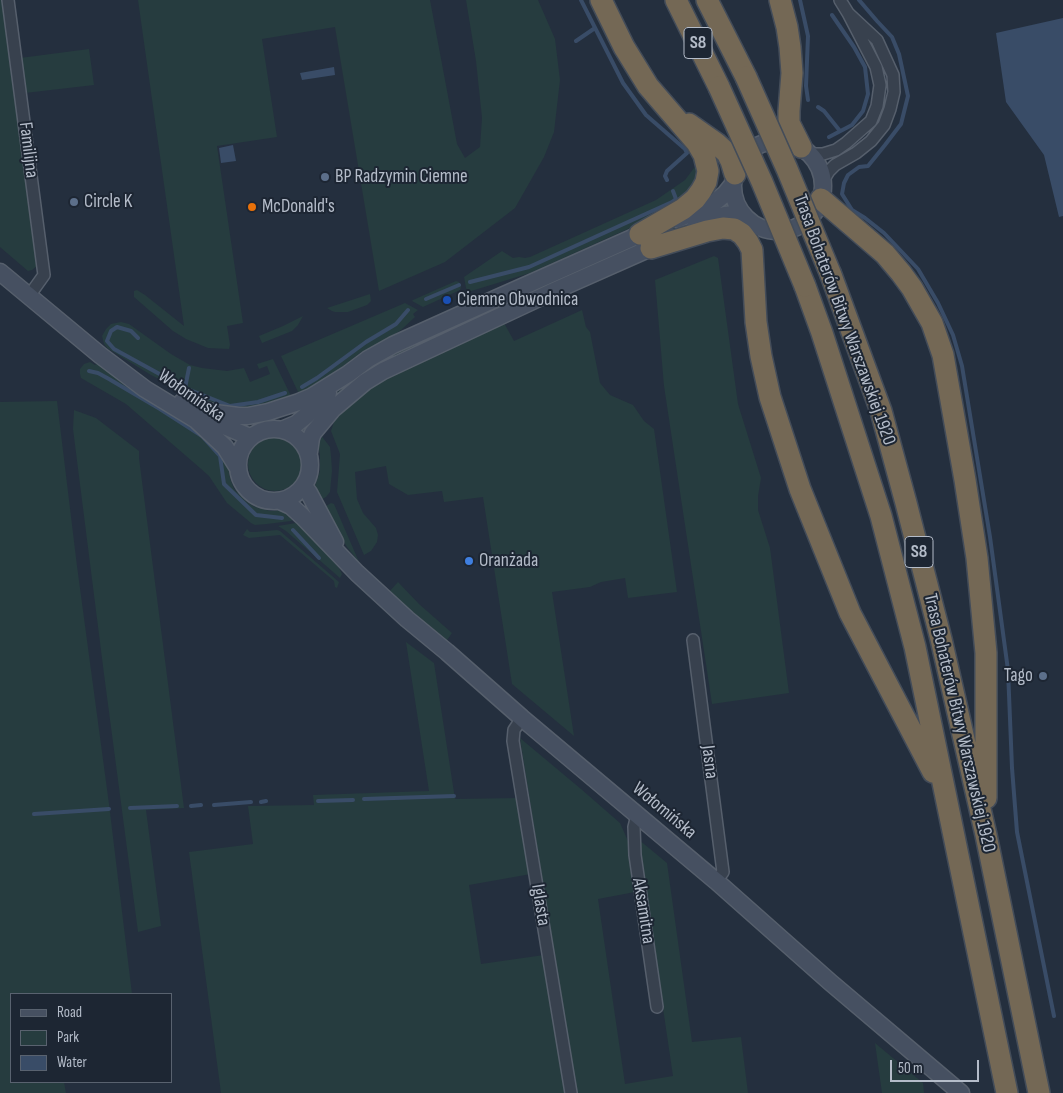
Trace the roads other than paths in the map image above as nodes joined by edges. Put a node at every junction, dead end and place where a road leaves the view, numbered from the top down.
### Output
1 (8, 0) edge
2 (602, 0) edge
3 (676, 0) edge
4 (707, 0) edge
5 (780, 0) edge
6 (840, 0) edge
7 (848, 13) junction
8 (667, 108) junction
9 (805, 151) junction
10 (734, 179) junction
11 (822, 190) junction
12 (749, 220) junction
13 (646, 241) junction
14 (0, 272) edge
15 (29, 296) junction
16 (755, 307) junction
17 (113, 364) junction
18 (348, 374) junction
19 (182, 402) junction
20 (284, 429) junction
21 (250, 437) junction
22 (309, 452) junction
23 (238, 468) junction
24 (304, 486) junction
25 (280, 501) junction
26 (343, 558) junction
27 (694, 640) dead end
28 (522, 718) junction
29 (945, 797) junction
30 (637, 815) junction
31 (986, 835) junction
32 (716, 881) junction
33 (657, 1007) dead end
34 (571, 1093) edge
35 (961, 1093) edge
36 (1007, 1093) edge
37 (1039, 1093) edge

1 - 15 street, Familijna
2 - 8 highway
3 - 29 highway, Trasa Bohaterów Bitwy Warszawskiej 1920 / S8, bridge
4 - 31 highway, Trasa Bohaterów Bitwy Warszawskiej 1920 / S8, bridge
5 - 9 highway
6 - 7 street
7 - 9 street
7 - 11 street
8 - 10 highway
8 - 13 highway
9 - 10 main road
9 - 11 main road
10 - 12 main road
10 - 13 main road
11 - 12 main road
11 - 31 highway
12 - 13 main road
12 - 16 highway
13 - 16 highway
13 - 18 main road
13 - 22 main road
14 - 15 main road, Wołomińska
15 - 17 main road, Wołomińska
16 - 29 highway
17 - 19 main road, Wołomińska
17 - 23 main road, Wołomińska
18 - 19 main road
18 - 20 main road
19 - 21 main road, Wołomińska
20 - 21 main road
20 - 22 main road
21 - 23 main road
22 - 24 main road
23 - 25 main road
24 - 25 main road
24 - 26 main road, Wołomińska
25 - 26 main road, Wołomińska
26 - 28 main road, Wołomińska
27 - 32 street, Jasna
28 - 30 main road, Wołomińska
28 - 34 street, Iglasta
29 - 36 highway, Trasa Bohaterów Bitwy Warszawskiej 1920 / S8
30 - 32 main road, Wołomińska
30 - 33 street, Aksamitna
31 - 37 highway, Trasa Bohaterów Bitwy Warszawskiej 1920 / S8
32 - 35 main road, Wołomińska

